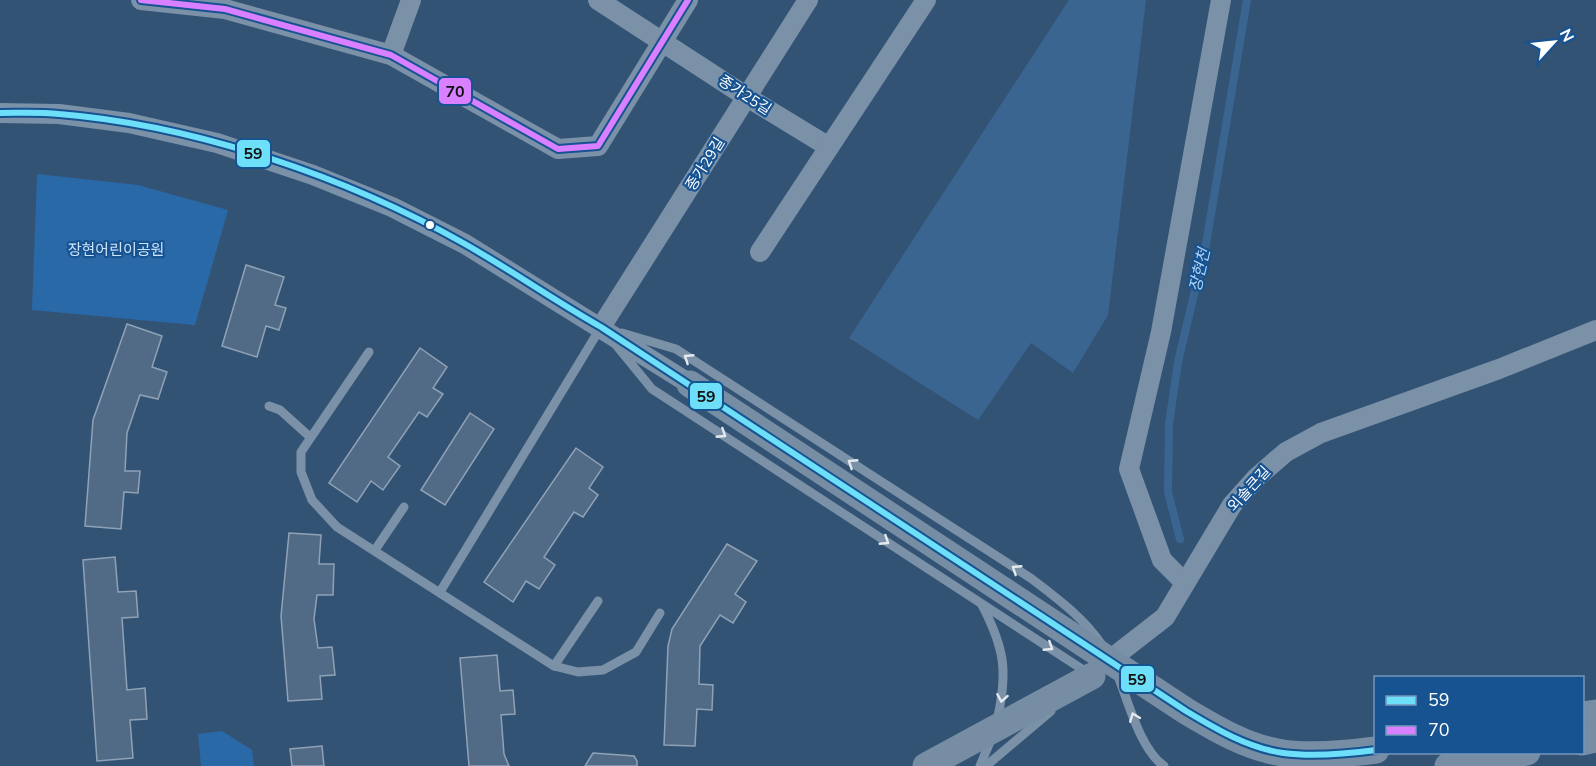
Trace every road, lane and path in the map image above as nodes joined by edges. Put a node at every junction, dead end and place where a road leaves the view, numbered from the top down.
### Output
1 (141, 0) edge
2 (411, 0) edge
3 (598, 0) edge
4 (688, 0) edge
5 (808, 0) edge
6 (926, 0) edge
7 (1221, 0) edge
8 (662, 40) junction
9 (391, 55) junction
10 (747, 97) junction
11 (0, 113) edge
12 (829, 147) junction
13 (760, 252) dead end
14 (601, 327) junction
15 (1596, 330) edge
16 (369, 352) dead end
17 (690, 384) joint
18 (269, 406) dead end
19 (310, 437) junction
20 (404, 507) dead end
21 (375, 550) junction
22 (1184, 582) junction
23 (440, 592) junction
24 (598, 600) dead end
25 (981, 603) junction
26 (660, 613) dead end
27 (554, 666) junction
28 (1102, 667) junction
29 (996, 728) junction
30 (1374, 750) edge
31 (1521, 754) edge
32 (926, 766) edge
33 (980, 766) edge
34 (986, 766) edge
35 (1164, 766) edge
36 (1448, 766) edge

1 - 9 street
2 - 9 street
3 - 8 street, 종가25길
4 - 8 street
5 - 10 street, 종가29길
6 - 12 street
7 - 22 street
8 - 9 street
8 - 10 street, 종가25길
10 - 12 street, 종가25길
10 - 14 street, 종가29길
11 - 14 street
12 - 13 street
14 - 17 street
14 - 23 lane
14 -> 25 lane
28 -> 14 lane
15 - 22 street, 외솔큰길
16 - 19 lane
17 - 30 main road
18 - 19 lane
19 - 21 lane
20 - 21 lane
21 - 23 lane
22 - 28 street, 외솔큰길
23 - 27 lane
24 - 27 lane
25 -> 28 lane
25 -> 29 lane
26 - 27 lane
28 - 29 main road
28 - 34 lane, 외솔큰길
35 -> 28 lane
29 - 32 main road
29 - 33 lane
31 - 36 main road

